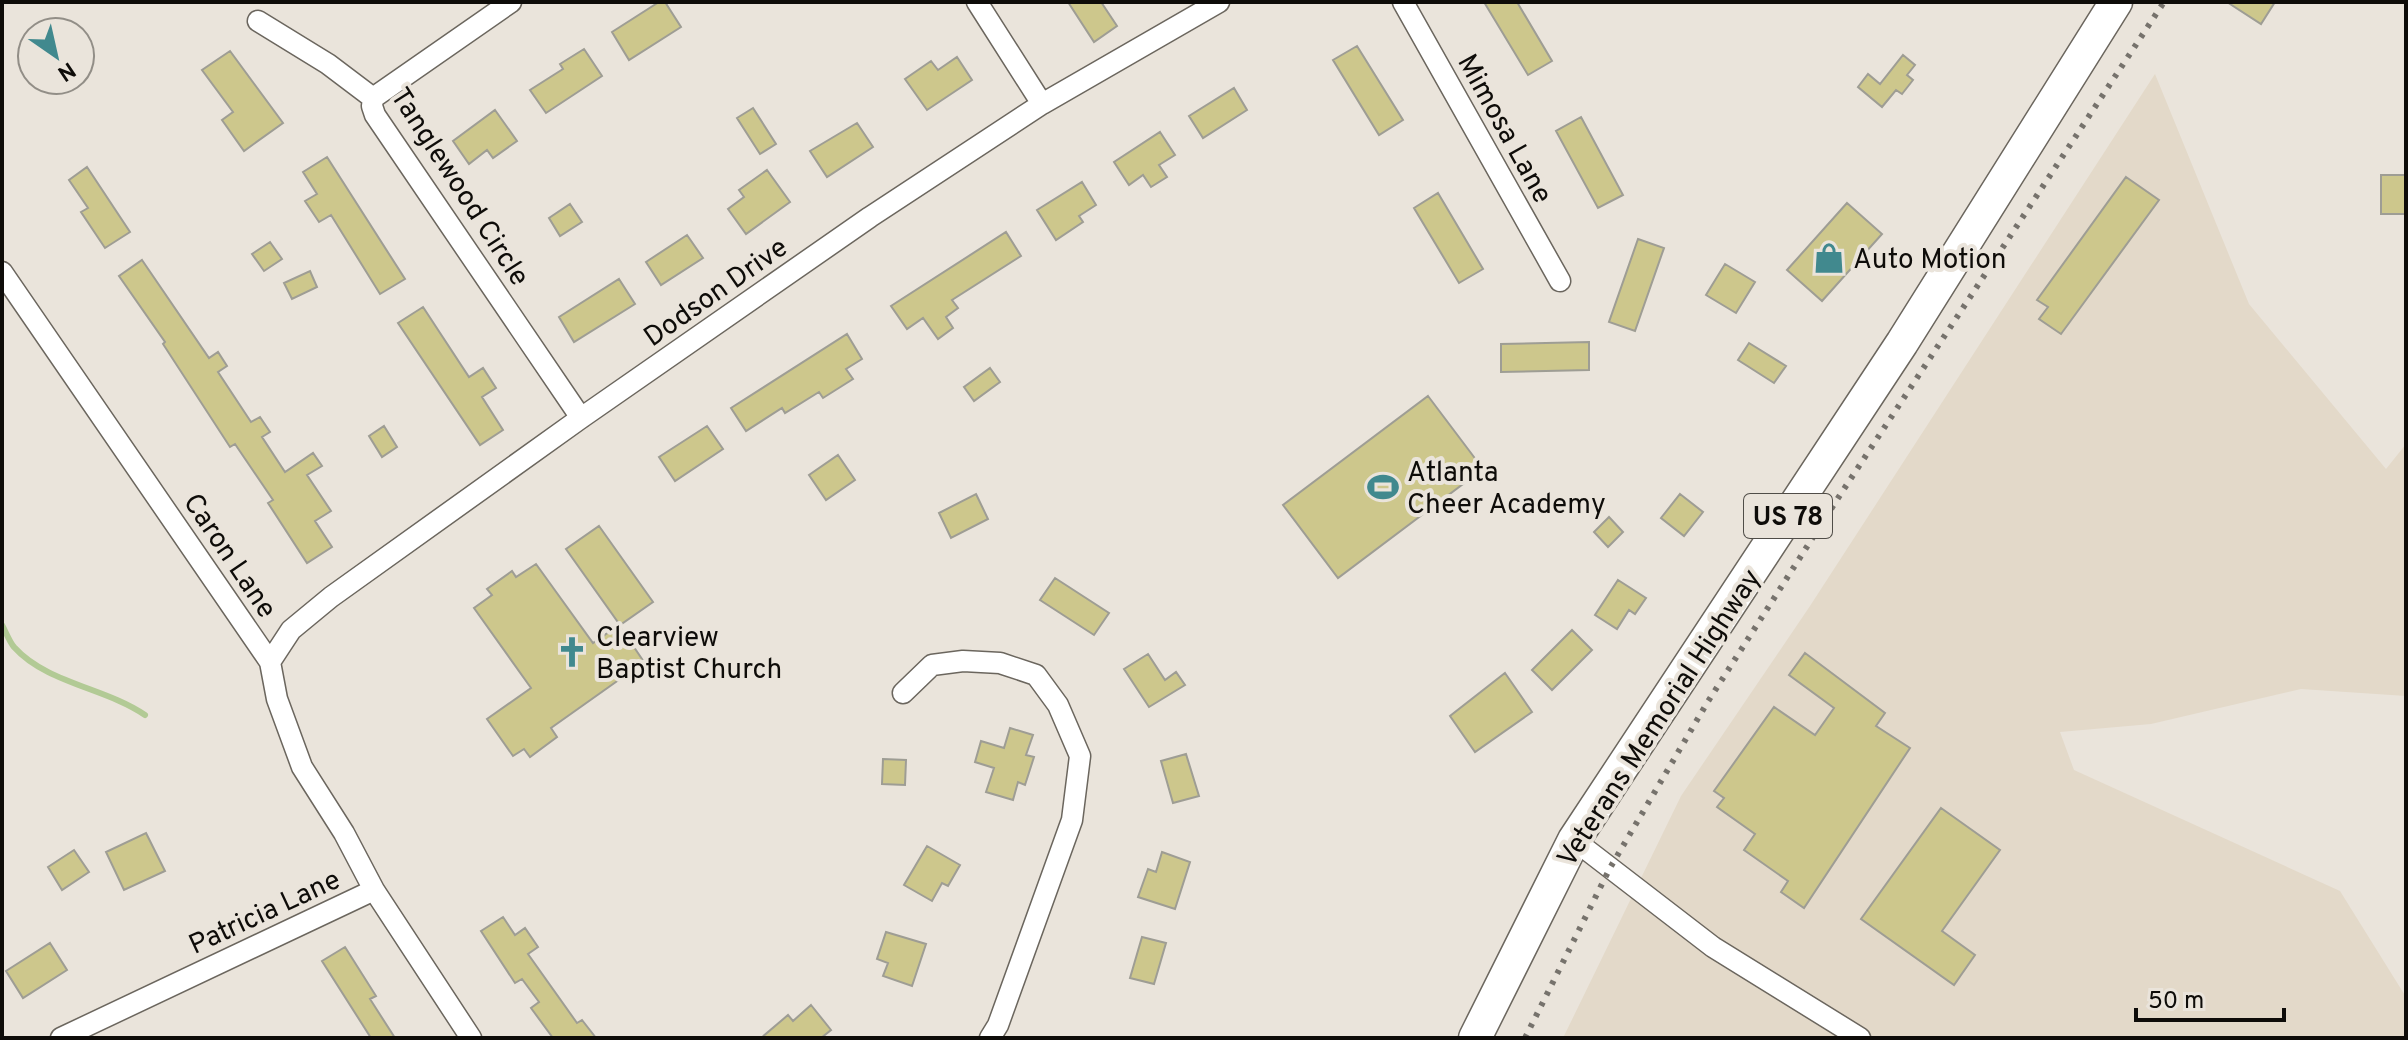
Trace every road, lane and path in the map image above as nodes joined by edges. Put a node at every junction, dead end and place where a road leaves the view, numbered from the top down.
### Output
1 (511, 2) edge
2 (977, 2) edge
3 (1219, 2) edge
4 (1403, 2) edge
5 (2116, 2) edge
6 (258, 21) dead end
7 (373, 98) junction
8 (1042, 104) junction
9 (2, 272) edge
10 (1560, 281) dead end
11 (581, 418) junction
12 (270, 662) junction
13 (903, 693) dead end
14 (1574, 840) junction
15 (374, 890) junction
16 (61, 1038) edge
17 (471, 1038) edge
18 (990, 1038) edge
19 (1475, 1038) edge
20 (1860, 1038) edge

1 - 7 street
2 - 8 street
3 - 8 street, Dodson Drive
4 - 10 street, Mimosa Lane
5 - 14 main road, Veterans Memorial Highway / US 78
6 - 7 street, Tanglewood Circle
7 - 11 street, Tanglewood Circle
8 - 11 street, Dodson Drive
9 - 12 street, Caron Lane
11 - 12 street, Dodson Drive
12 - 15 street, Caron Lane
13 - 18 street
14 - 19 main road, Veterans Memorial Highway / US 78
14 - 20 street
15 - 16 street, Patricia Lane
15 - 17 street, Patricia Lane

